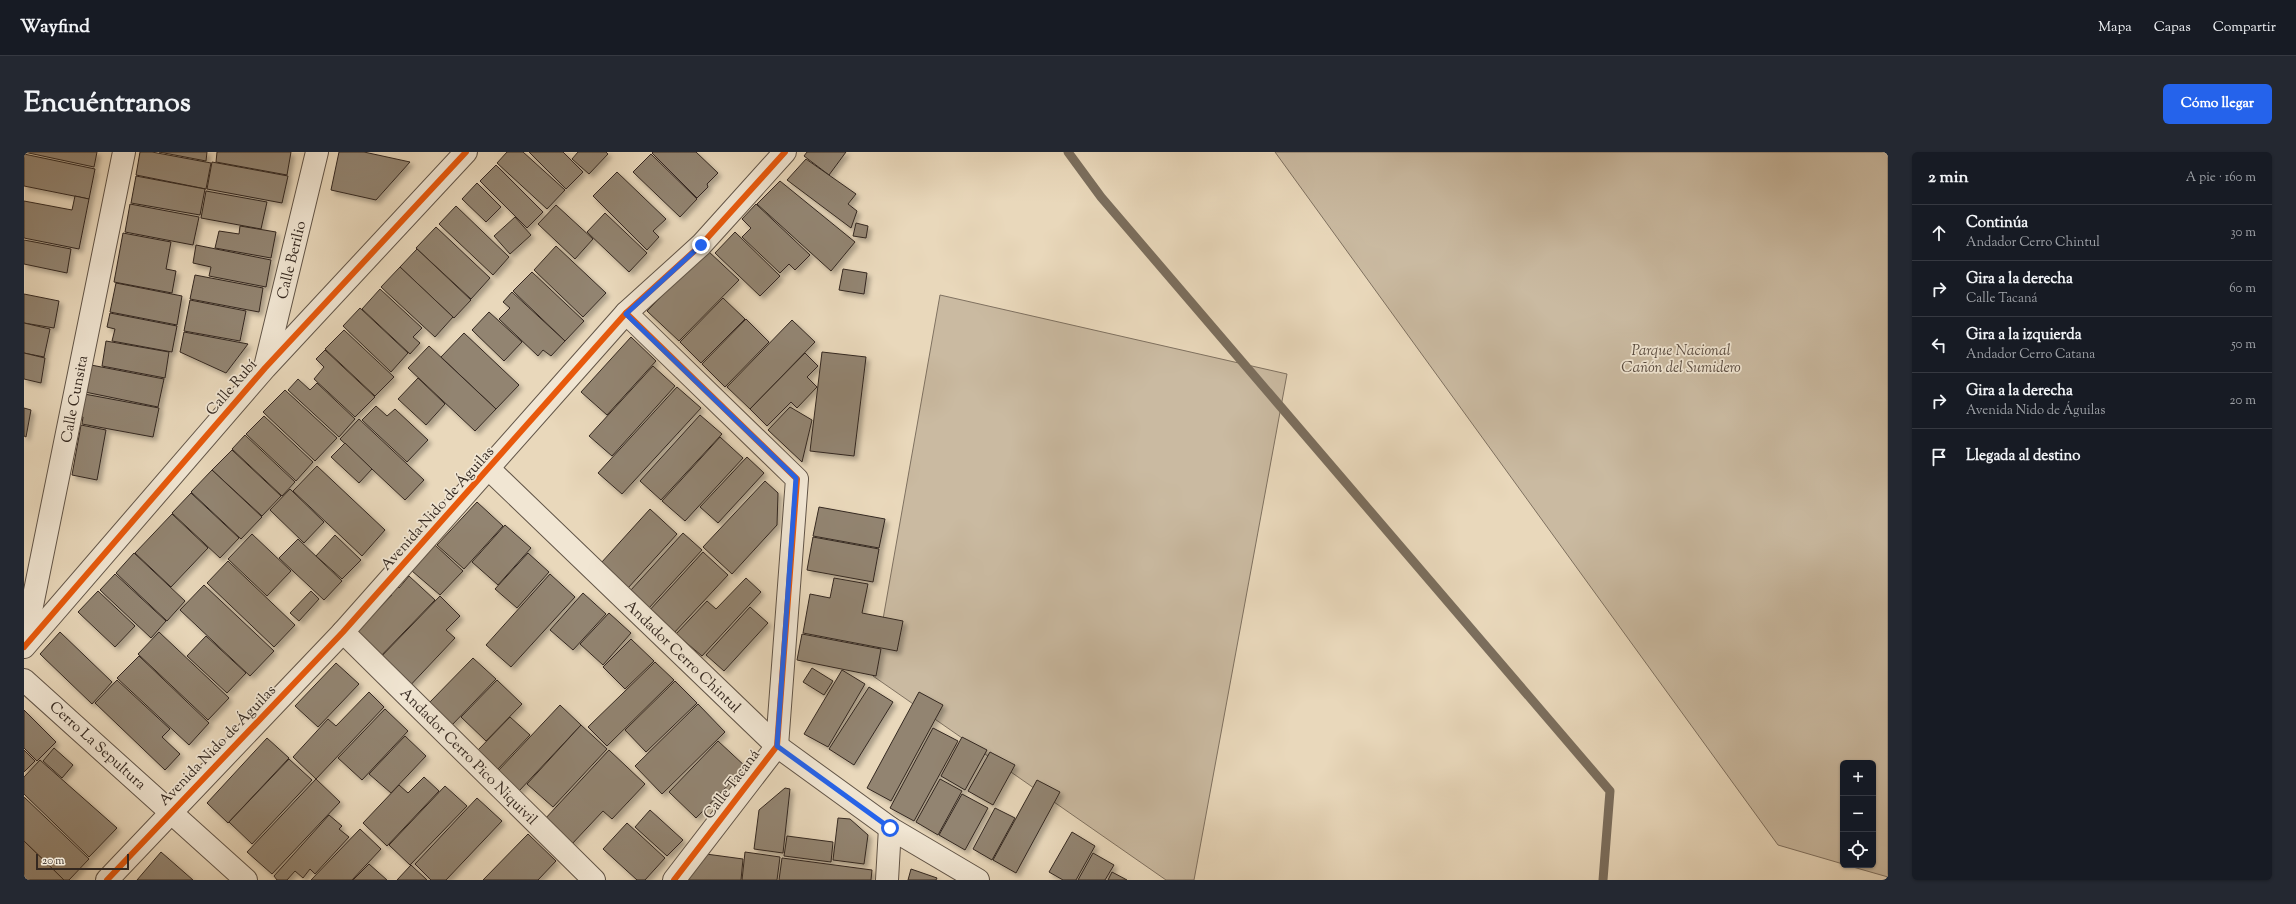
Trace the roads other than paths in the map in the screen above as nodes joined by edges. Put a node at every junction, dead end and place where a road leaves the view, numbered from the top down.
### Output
1 (124, 152) edge
2 (317, 152) edge
3 (466, 152) edge
4 (786, 152) edge
5 (626, 314) junction
6 (265, 368) junction
7 (489, 469) junction
8 (343, 632) junction
9 (24, 646) edge
10 (24, 680) edge
11 (777, 746) junction
12 (172, 811) junction
13 (890, 828) junction
14 (107, 880) edge
15 (246, 880) edge
16 (594, 880) edge
17 (674, 880) edge
18 (887, 880) edge
19 (978, 880) edge

1 - 9 street, Calle Cunsita
2 - 6 street, Calle Berilio
3 - 6 street, Calle Rubí
4 - 5 street, Avenida Nido de Águilas
5 - 7 street, Avenida Nido de Águilas
5 - 11 street, Calle Tacaná
6 - 9 street, Calle Rubí
7 - 8 street, Avenida Nido de Águilas
7 - 11 street, Andador Cerro Chintul
8 - 12 street, Avenida Nido de Águilas
8 - 16 street, Andador Cerro Pico Niquivil
10 - 12 street, Cerro La Sepultura
11 - 13 street, Andador Cerro Chintul
11 - 17 street, Calle Tacaná
12 - 14 street, Avenida Nido de Águilas
12 - 15 street, Cerro La Sepultura
13 - 18 street
13 - 19 street, Andador Cerro Chintul

